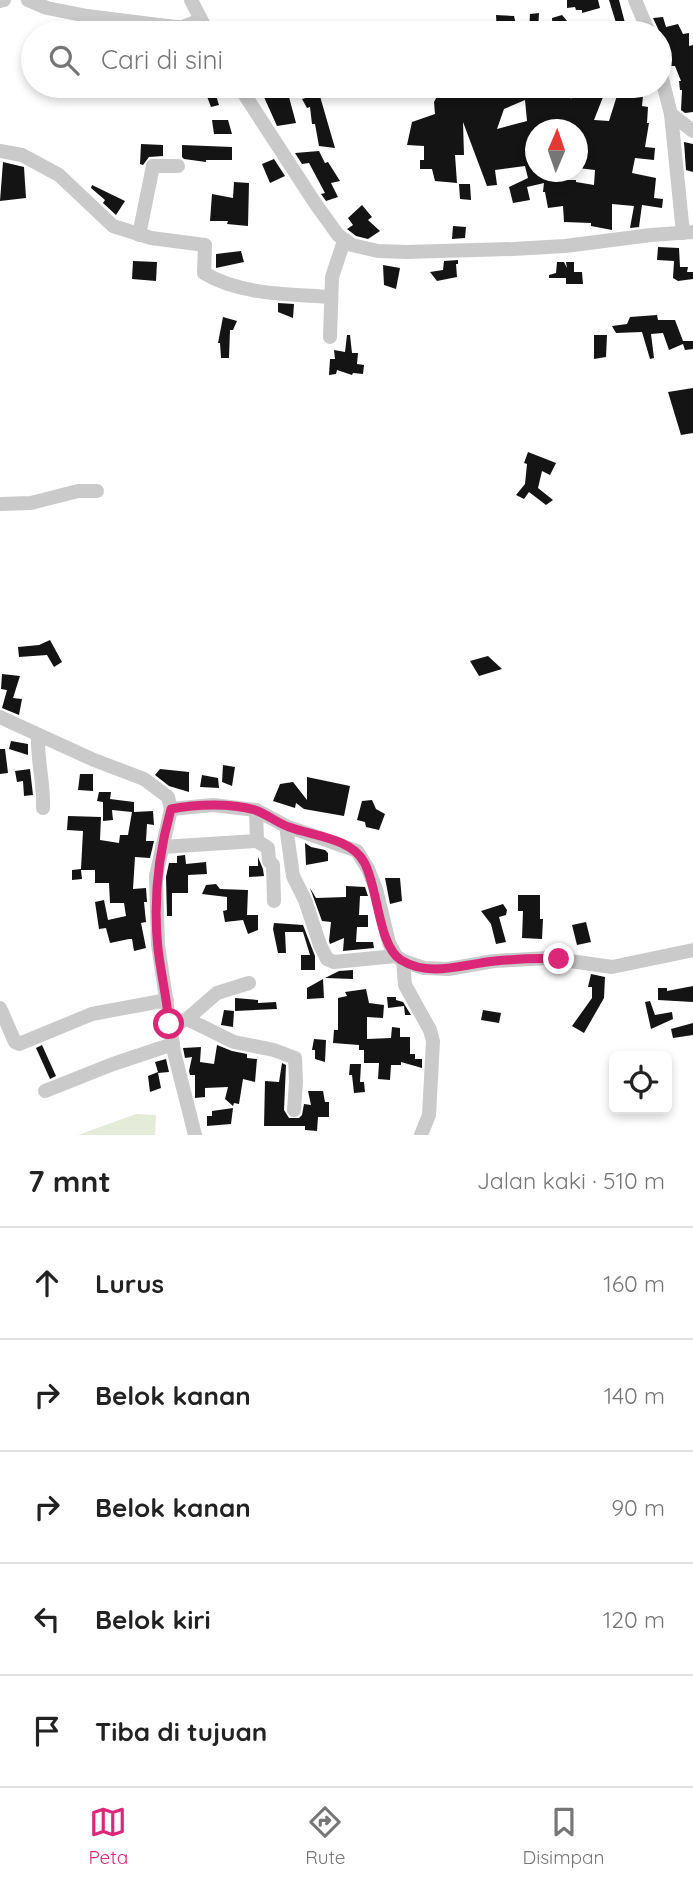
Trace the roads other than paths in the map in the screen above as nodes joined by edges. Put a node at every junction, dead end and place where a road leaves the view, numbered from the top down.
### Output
1 (28, 0) edge
2 (191, 0) edge
3 (635, 0) edge
4 (200, 20) edge
5 (127, 21) edge
6 (644, 21) edge
7 (247, 98) edge
8 (667, 98) edge
9 (671, 114) junction
10 (693, 131) edge
11 (0, 150) edge
12 (178, 166) dead end
13 (688, 233) edge
14 (139, 235) junction
15 (344, 241) junction
16 (330, 297) junction
17 (330, 337) dead end
18 (97, 491) dead end
19 (0, 504) edge
20 (0, 717) edge
21 (37, 735) junction
22 (43, 808) dead end
23 (171, 809) junction
24 (256, 810) junction
25 (286, 826) junction
26 (269, 844) junction
27 (162, 847) junction
28 (274, 901) dead end
29 (693, 950) edge
30 (399, 959) junction
31 (249, 983) dead end
32 (167, 1000) junction
33 (0, 1008) edge
34 (187, 1019) junction
35 (170, 1027) junction
36 (173, 1044) junction
37 (45, 1091) dead end
38 (293, 1110) dead end
39 (195, 1135) edge
40 (421, 1135) edge

1 - 5 street
2 - 4 street
3 - 6 street
7 - 15 street
8 - 9 street
9 - 10 street
9 - 13 street
11 - 14 street
12 - 14 street
13 - 15 street
14 - 16 street
15 - 16 street
16 - 17 street
18 - 19 street
20 - 21 street
21 - 22 street
21 - 23 street
23 - 24 street
23 - 27 street
24 - 25 street
24 - 26 street
25 - 30 street
25 - 30 street
26 - 27 street
26 - 28 street
27 - 32 street
29 - 30 street
30 - 40 street
31 - 34 street
32 - 33 street
32 - 35 street
34 - 35 street
34 - 38 street
35 - 36 street
36 - 37 street
36 - 39 street

